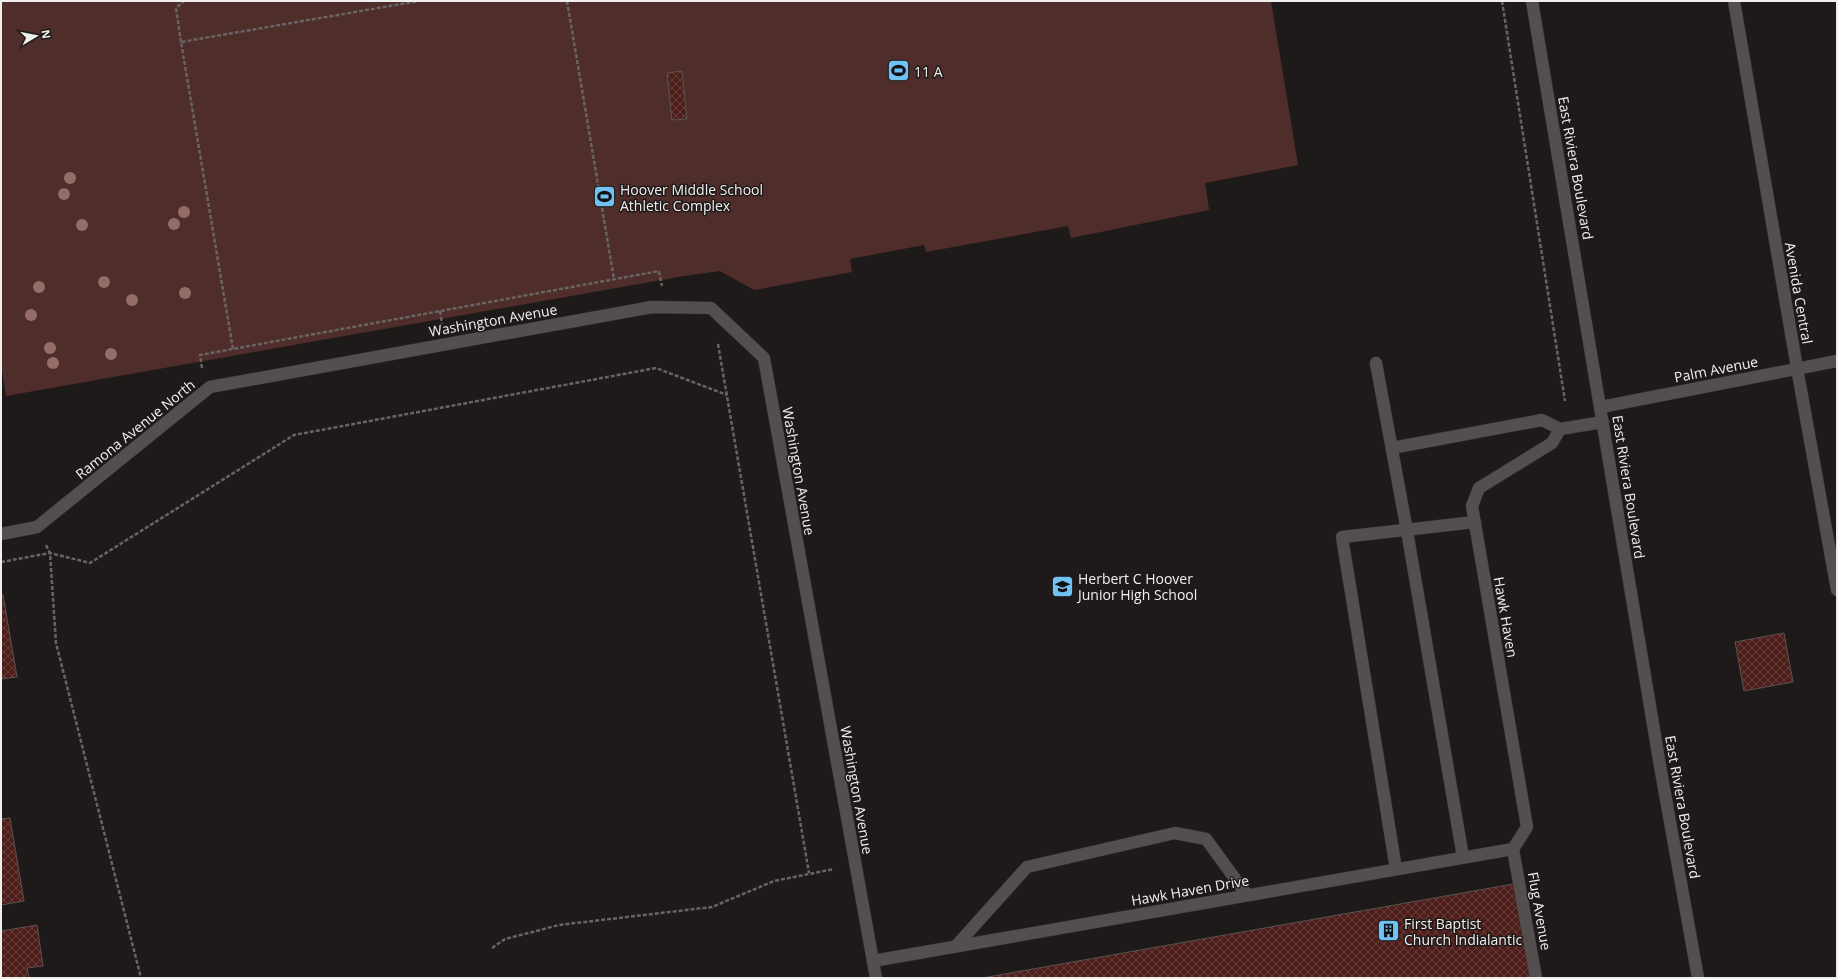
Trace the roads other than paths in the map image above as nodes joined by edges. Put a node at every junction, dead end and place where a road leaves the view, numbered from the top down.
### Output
1 (1532, 1) edge
2 (1734, 1) edge
3 (392, 353) joint
4 (1837, 360) edge
5 (1376, 363) dead end
6 (1797, 368) junction
7 (1601, 407) junction
8 (1603, 422) junction
9 (1560, 428) junction
10 (1392, 448) junction
11 (1475, 522) junction
12 (1407, 531) junction
13 (1, 534) edge
14 (1837, 590) edge
15 (1513, 849) junction
16 (1463, 858) junction
17 (1396, 869) junction
18 (1248, 895) junction
19 (956, 946) junction
20 (873, 961) junction
21 (876, 978) edge
22 (1536, 978) edge
23 (1698, 978) edge

1 - 7 street, East Riviera Boulevard
2 - 6 street, Avenida Central
3 - 13 street, Ramona Avenue North
3 - 20 street, Washington Avenue
4 - 6 street, Palm Avenue
5 - 10 street
6 - 7 street, Palm Avenue
6 - 14 street, Avenida Central
7 - 8 street, East Riviera Boulevard
8 - 9 street
8 - 23 street, East Riviera Boulevard
9 - 10 street
9 - 11 street, Hawk Haven
10 - 12 street
11 - 12 street
11 - 15 street, Hawk Haven
12 - 16 street
12 - 17 street
15 - 16 street, Hawk Haven Drive
15 - 22 street, Flug Avenue
16 - 17 street, Hawk Haven Drive
17 - 18 street, Hawk Haven Drive
18 - 19 street, Hawk Haven Drive
18 - 19 street
19 - 20 street, Hawk Haven Drive
20 - 21 street, Washington Avenue

